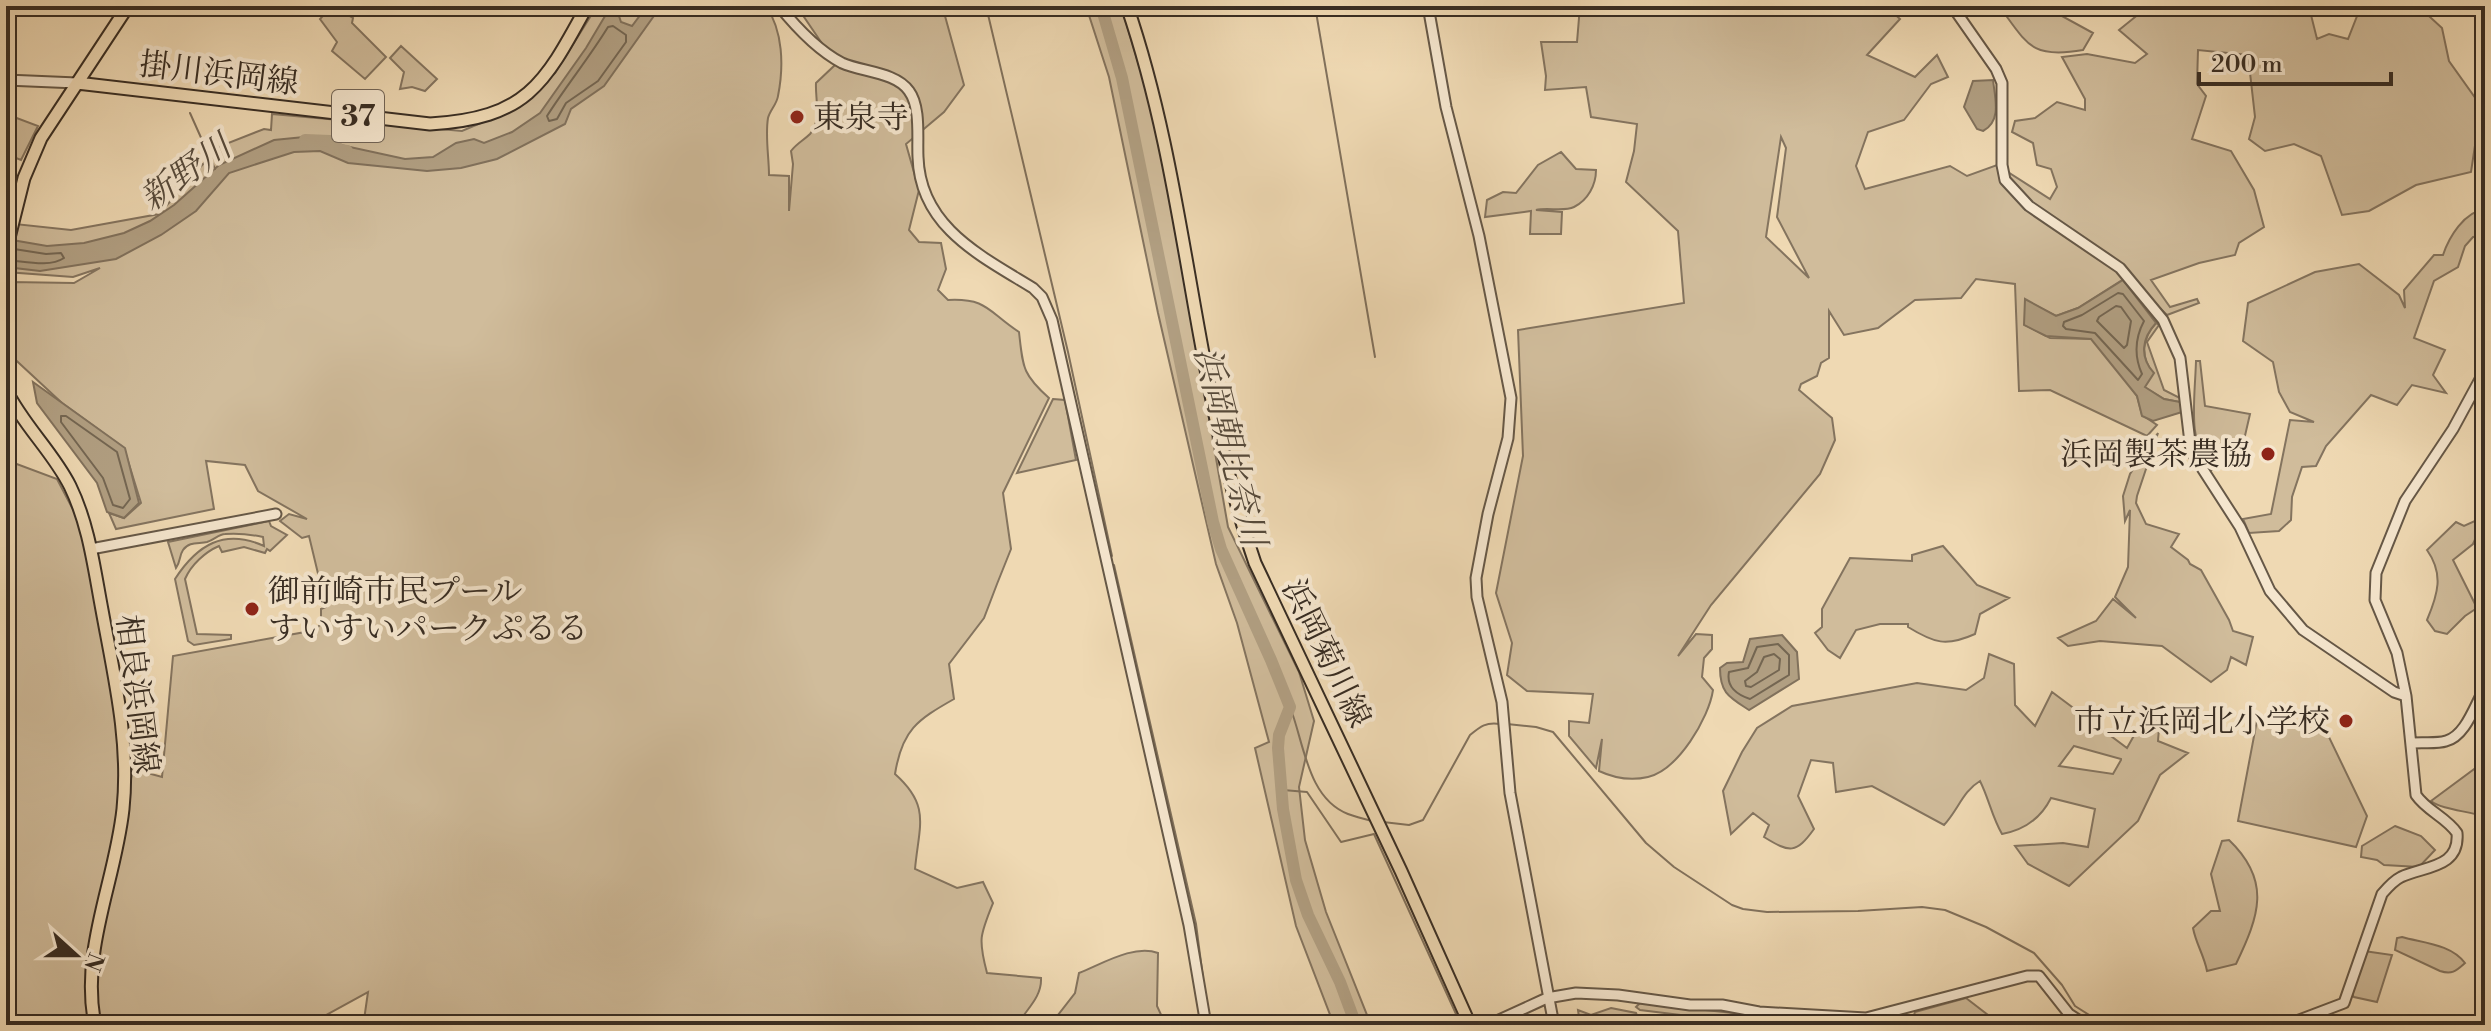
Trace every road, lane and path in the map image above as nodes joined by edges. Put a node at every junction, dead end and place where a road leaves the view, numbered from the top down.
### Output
1 (128, 6) edge
2 (587, 6) edge
3 (779, 6) edge
4 (1127, 6) edge
5 (1428, 6) edge
6 (1952, 6) edge
7 (2482, 6) edge
8 (2485, 37) edge
9 (6, 80) edge
10 (77, 83) junction
11 (6, 250) edge
12 (2485, 370) edge
13 (6, 390) edge
14 (276, 514) dead end
15 (91, 549) junction
16 (2485, 688) edge
17 (2406, 696) junction
18 (2413, 743) junction
19 (1547, 998) junction
20 (95, 1025) edge
21 (1206, 1025) edge
22 (1470, 1025) edge
23 (1488, 1025) edge
24 (1554, 1025) edge
25 (2086, 1025) edge
26 (2286, 1025) edge

1 - 10 main road
2 - 10 main road, 掛川浜岡線 / 37
3 - 21 street
4 - 22 main road, 浜岡菊川線
5 - 19 street
6 - 17 street
7 - 8 street
9 - 10 street
10 - 11 main road
12 - 17 street
13 - 15 main road, 相良浜岡線
14 - 15 street
15 - 20 main road, 相良浜岡線
16 - 18 street
17 - 18 street
18 - 26 street
19 - 23 street
19 - 24 street
19 - 25 street

